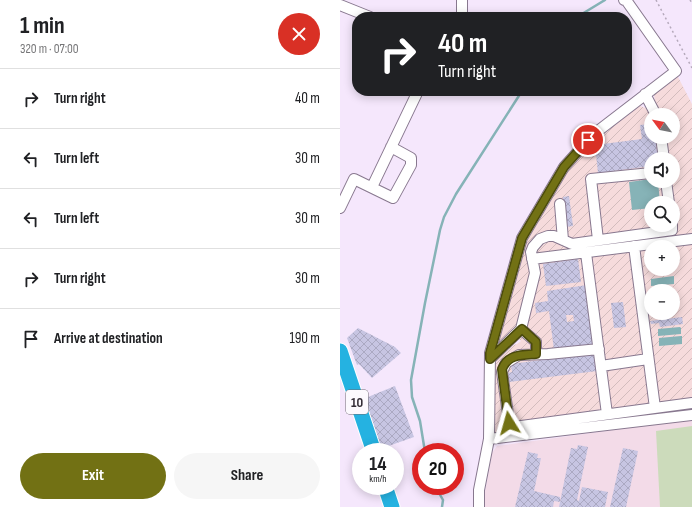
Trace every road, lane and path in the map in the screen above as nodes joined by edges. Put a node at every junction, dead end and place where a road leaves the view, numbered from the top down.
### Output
1 (462, 0) edge
2 (624, 0) edge
3 (656, 0) edge
4 (690, 0) edge
5 (692, 3) edge
6 (340, 5) edge
7 (358, 12) edge
8 (462, 12) edge
9 (692, 68) edge
10 (645, 94) junction
11 (416, 96) edge
12 (652, 108) edge
13 (391, 147) junction
14 (644, 174) edge
15 (372, 187) junction
16 (560, 204) dead end
17 (340, 208) edge
18 (657, 232) edge
19 (692, 239) edge
20 (563, 240) junction
21 (598, 240) junction
22 (634, 246) junction
23 (586, 253) junction
24 (532, 260) junction
25 (522, 329) junction
26 (599, 349) junction
27 (340, 351) edge
28 (536, 354) junction
29 (490, 359) junction
30 (648, 359) junction
31 (601, 366) junction
32 (692, 403) edge
33 (655, 408) junction
34 (607, 414) junction
35 (692, 415) edge
36 (489, 439) junction
37 (371, 443) edge
38 (388, 495) edge
39 (392, 507) edge
40 (479, 507) edge

1 - 8 street
2 - 10 street
3 - 9 path
4 - 5 path
6 - 7 street
10 - 12 street
10 - 29 street
11 - 13 street
13 - 15 street
13 - 15 street
14 - 21 street
15 - 17 street
16 - 20 street
18 - 21 street
19 - 22 street
20 - 21 street
20 - 24 street
22 - 23 street
22 - 30 street
23 - 24 street
23 - 26 street
24 - 25 street
25 - 28 street
25 - 29 street
26 - 28 street
26 - 31 street
27 - 37 highway, 10
28 - 34 street
29 - 36 street
30 - 31 street
30 - 33 street
31 - 34 street
32 - 33 street
33 - 34 street
35 - 36 street
36 - 40 street
38 - 39 highway

